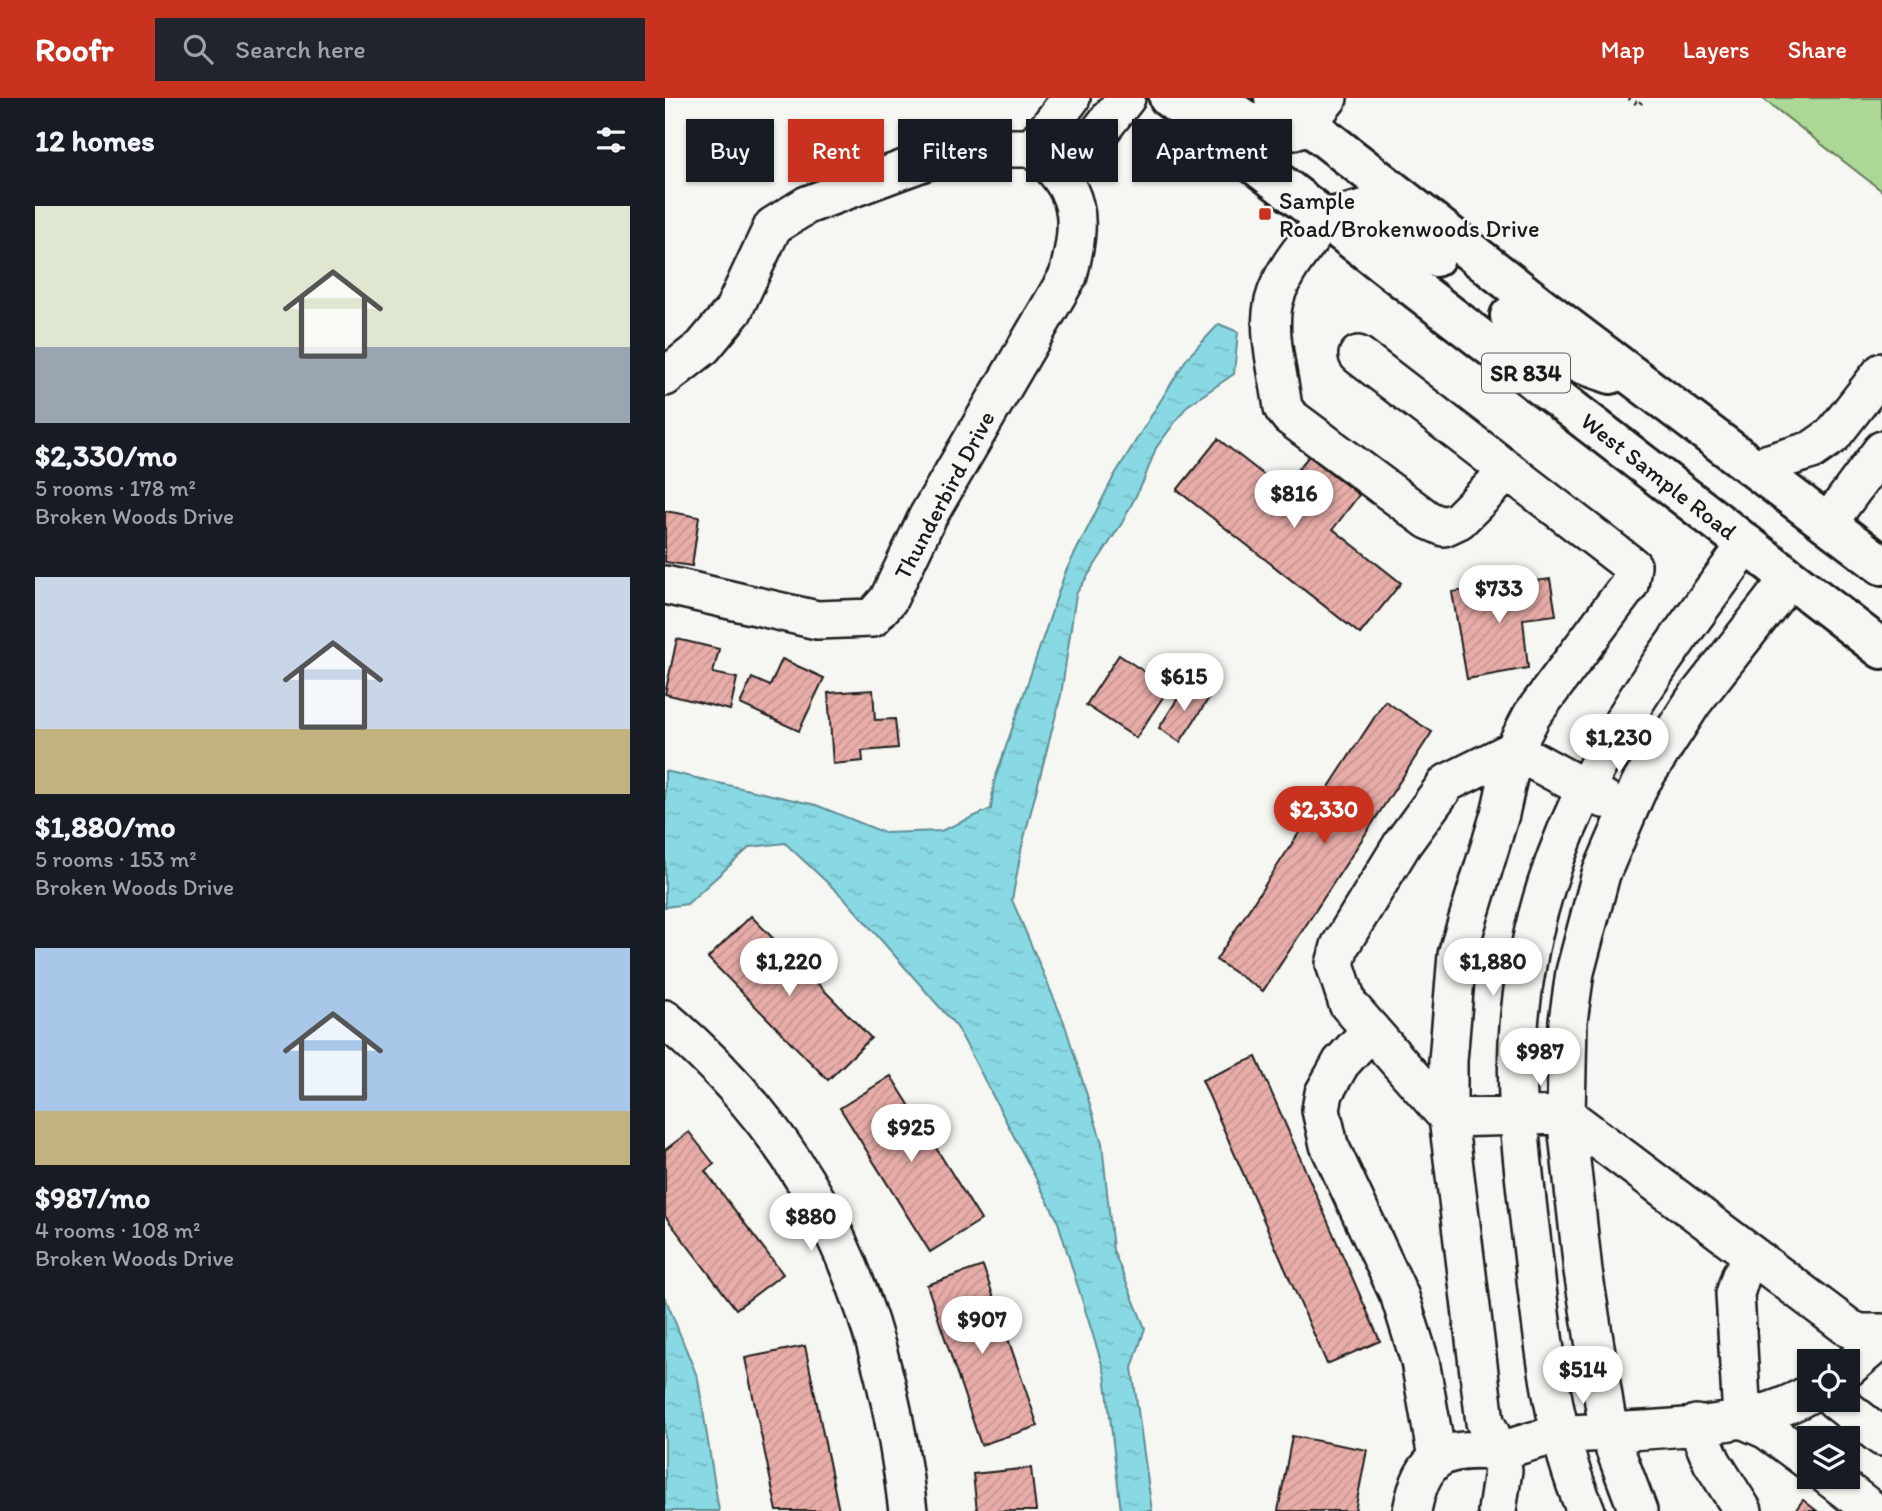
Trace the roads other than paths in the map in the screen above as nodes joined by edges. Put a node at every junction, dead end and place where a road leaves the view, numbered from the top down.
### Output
1 (1071, 98) edge
2 (1126, 98) edge
3 (1169, 98) edge
4 (1215, 98) edge
5 (1274, 98) edge
6 (1317, 111) edge
7 (1055, 119) edge
8 (1109, 119) edge
9 (1026, 148) edge
10 (1065, 182) edge
11 (1326, 219) junction
12 (1358, 355) dead end
13 (1882, 372) edge
14 (665, 377) edge
15 (1646, 386) junction
16 (1882, 450) edge
17 (1756, 467) junction
18 (1509, 471) junction
19 (1828, 523) junction
20 (1747, 544) junction
21 (1882, 565) edge
22 (1790, 578) junction
23 (665, 585) edge
24 (1882, 649) edge
25 (1514, 750) junction
26 (1584, 788) junction
27 (1627, 811) junction
28 (665, 1019) edge
29 (1371, 1030) junction
30 (1566, 1115) junction
31 (1448, 1118) junction
32 (1518, 1118) junction
33 (1755, 1257) junction
34 (1882, 1333) edge
35 (1882, 1339) edge
36 (1860, 1358) edge
37 (1797, 1398) edge
38 (1850, 1412) edge
39 (1742, 1419) junction
40 (1696, 1424) junction
41 (1609, 1434) junction
42 (1559, 1435) junction
43 (1882, 1437) edge
44 (1499, 1451) junction
45 (1797, 1452) edge
46 (1437, 1458) junction
47 (1845, 1489) edge
48 (908, 1511) edge
49 (1412, 1511) edge
50 (1497, 1511) edge
51 (1586, 1511) edge
52 (1638, 1511) edge
53 (1743, 1511) edge
54 (1873, 1511) edge

1 - 7 street
2 - 8 street
3 - 11 main road, West Sample Road / SR 834
4 - 6 main road
5 - 6 main road, SR 834
6 - 15 main road, SR 834
9 - 14 street
10 - 23 street, Thunderbird Drive
11 - 15 main road
11 - 18 street
11 - 20 main road, West Sample Road / SR 834
12 - 18 street
13 - 17 street
15 - 17 main road, SR 834
16 - 19 street
17 - 19 main road, SR 834
18 - 25 street
19 - 21 main road, SR 834
20 - 22 main road, West Sample Road / SR 834
20 - 26 street
22 - 24 main road, West Sample Road / SR 834
22 - 27 street
25 - 26 street
25 - 29 street
25 - 31 street
26 - 27 street
26 - 32 street
27 - 30 street
28 - 48 street
29 - 31 street
29 - 46 street
30 - 32 street
30 - 33 street
30 - 41 street
31 - 32 street
31 - 44 street
32 - 42 street
33 - 34 street
33 - 39 street
35 - 36 street
37 - 39 street
38 - 43 street
39 - 40 street
39 - 45 street
40 - 41 street
40 - 53 street
41 - 42 street
41 - 52 street
42 - 44 street
42 - 51 street
44 - 46 street
44 - 50 street
46 - 49 street
47 - 54 street

